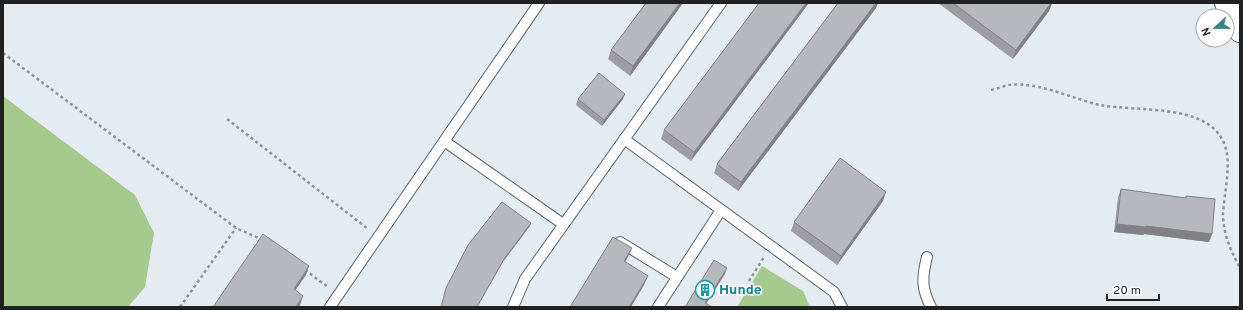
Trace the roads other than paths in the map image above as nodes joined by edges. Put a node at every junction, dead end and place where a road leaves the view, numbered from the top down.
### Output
1 (539, 3) edge
2 (721, 3) edge
3 (1226, 3) edge
4 (1240, 31) edge
5 (624, 139) junction
6 (444, 141) junction
7 (721, 210) junction
8 (563, 224) junction
9 (613, 238) edge
10 (927, 257) dead end
11 (677, 277) junction
12 (330, 307) edge
13 (513, 307) edge
14 (658, 307) edge
15 (842, 307) edge
16 (931, 307) edge

1 - 6 lane
2 - 5 lane
3 - 4 street
5 - 7 lane
5 - 8 lane
6 - 8 lane
6 - 12 lane
7 - 11 lane
7 - 15 lane
8 - 13 lane
9 - 11 lane
10 - 16 lane
11 - 14 lane

